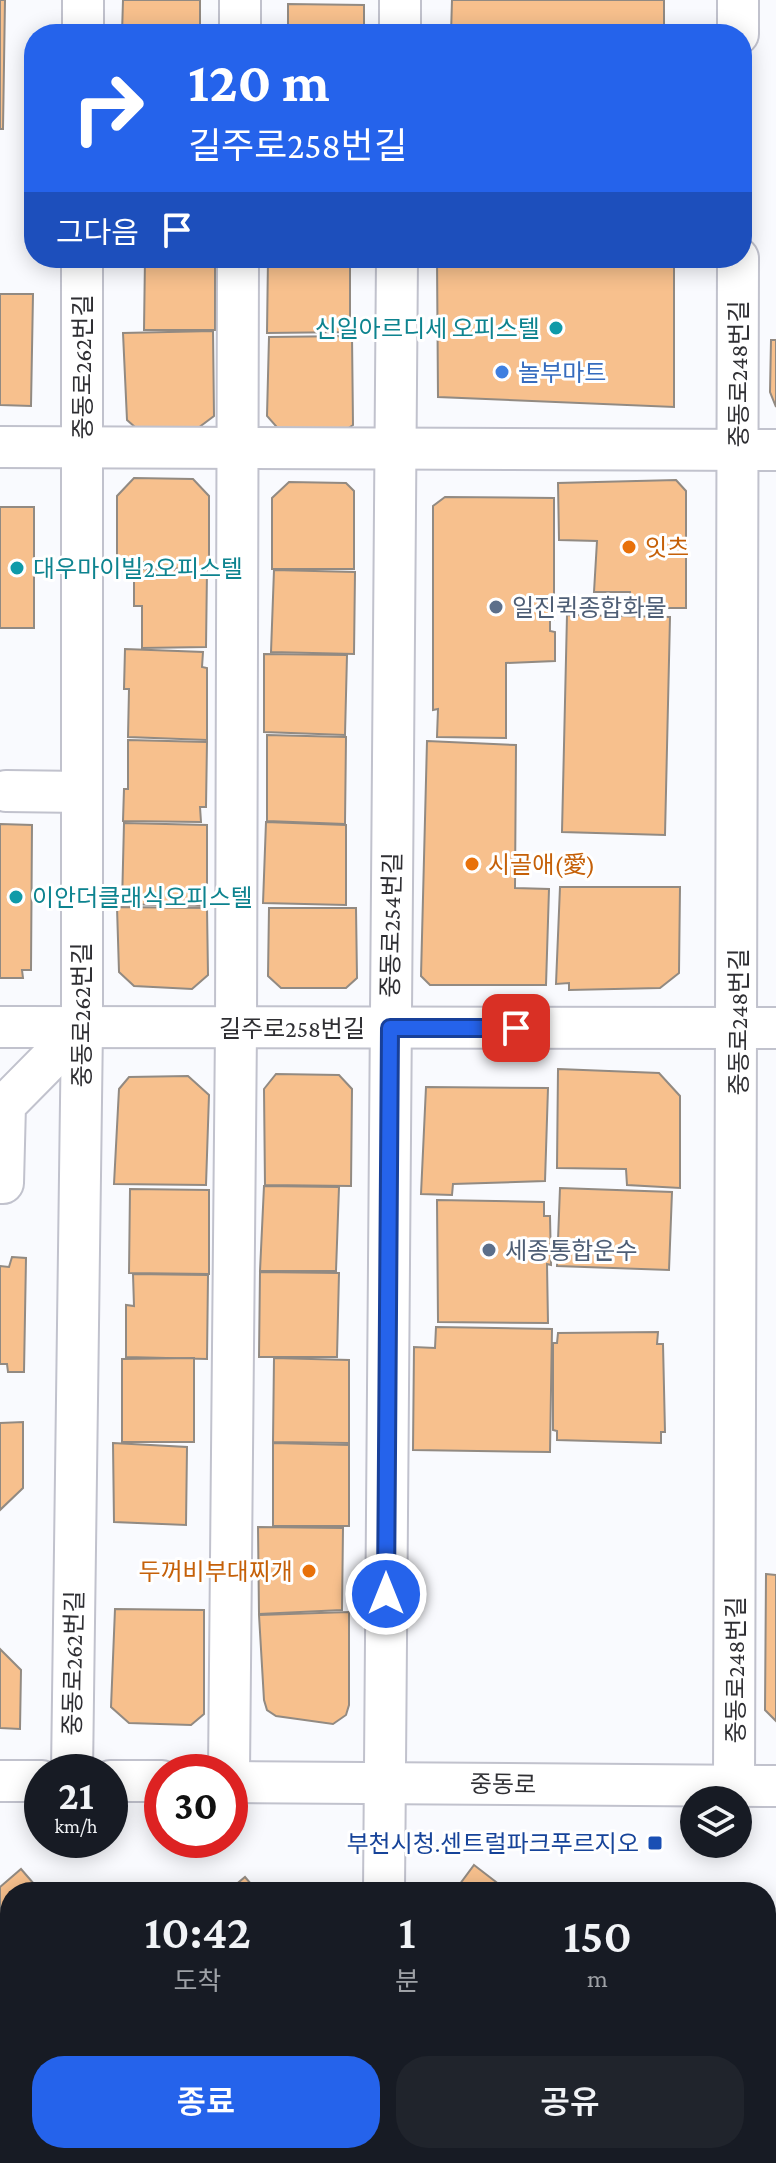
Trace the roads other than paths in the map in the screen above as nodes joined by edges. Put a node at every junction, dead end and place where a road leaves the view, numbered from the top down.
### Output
1 (83, 0) edge
2 (240, 0) edge
3 (400, 0) edge
4 (738, 0) edge
5 (83, 24) edge
6 (240, 24) edge
7 (400, 24) edge
8 (738, 24) edge
9 (82, 268) edge
10 (238, 268) edge
11 (397, 268) edge
12 (739, 268) edge
13 (82, 445) junction
14 (0, 447) edge
15 (236, 447) junction
16 (395, 447) junction
17 (757, 450) edge
18 (6, 791) dead end
19 (82, 792) junction
20 (0, 1027) edge
21 (82, 1027) junction
22 (390, 1028) junction
23 (757, 1028) edge
24 (236, 1029) junction
25 (2, 1105) edge
26 (0, 1183) edge
27 (72, 1754) edge
28 (229, 1754) edge
29 (0, 1781) edge
30 (24, 1781) edge
31 (248, 1782) edge
32 (384, 1783) junction
33 (734, 1786) joint
34 (752, 1786) edge
35 (776, 1786) edge
36 (384, 1882) edge

1 - 5 street
2 - 6 street
3 - 7 street
4 - 8 street
9 - 13 street, 중동로262번길
10 - 15 street
11 - 16 street, 중동로254번길
12 - 17 street, 중동로248번길
13 - 14 street
13 - 15 street
13 - 19 street, 중동로262번길
15 - 16 street
15 - 24 street
16 - 17 street
16 - 22 street, 중동로254번길
17 - 23 street, 중동로248번길
18 - 19 street
19 - 21 street, 중동로262번길
20 - 21 street, 길주로258번길
21 - 24 street, 길주로258번길
21 - 25 street
21 - 27 street, 중동로262번길
22 - 23 street, 길주로258번길
22 - 24 street, 길주로258번길
22 - 32 street, 중동로254번길
23 - 33 street, 중동로248번길
24 - 28 street
25 - 26 street
29 - 30 street
31 - 32 street, 중동로
32 - 33 street, 중동로
32 - 36 street, 중동로254번길
34 - 35 street, 중동로

